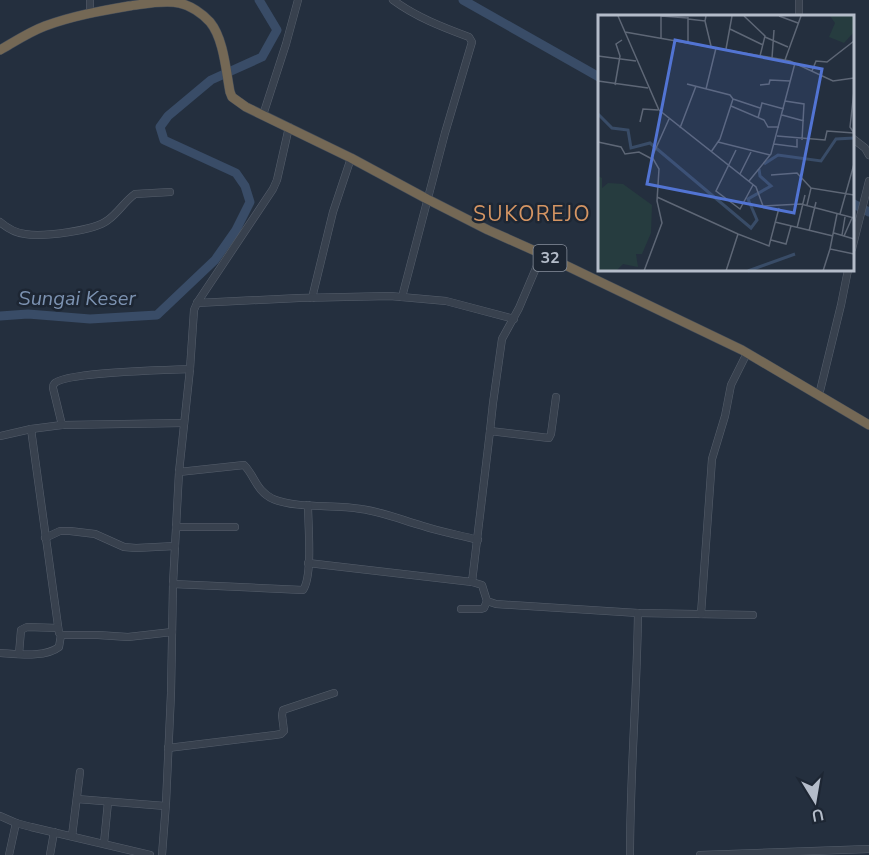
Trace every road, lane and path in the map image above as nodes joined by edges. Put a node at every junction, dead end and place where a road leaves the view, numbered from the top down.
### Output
1 (90, 0) edge
2 (298, 0) edge
3 (393, 0) edge
4 (152, 1) edge
5 (90, 13) junction
6 (0, 50) edge
7 (262, 115) junction
8 (289, 127) junction
9 (854, 139) edge
10 (867, 148) edge
11 (869, 155) edge
12 (351, 158) junction
13 (869, 181) edge
14 (170, 192) dead end
15 (427, 199) junction
16 (0, 222) edge
17 (854, 240) edge
18 (542, 254) junction
19 (848, 272) edge
20 (402, 297) junction
21 (312, 298) junction
22 (197, 303) junction
23 (514, 319) junction
24 (747, 353) junction
25 (190, 369) junction
26 (819, 395) junction
27 (556, 397) dead end
28 (184, 423) junction
29 (62, 425) junction
30 (869, 425) edge
31 (31, 429) junction
32 (490, 431) junction
33 (0, 436) edge
34 (179, 472) junction
35 (308, 505) junction
36 (176, 527) junction
37 (235, 527) dead end
38 (45, 538) junction
39 (478, 540) junction
40 (175, 546) junction
41 (308, 563) junction
42 (472, 582) junction
43 (173, 584) junction
44 (487, 602) junction
45 (461, 609) dead end
46 (638, 613) junction
47 (701, 614) junction
48 (753, 615) dead end
49 (60, 632) junction
50 (172, 632) junction
51 (0, 652) edge
52 (19, 654) junction
53 (334, 693) dead end
54 (168, 748) junction
55 (80, 772) dead end
56 (76, 799) junction
57 (108, 802) junction
58 (165, 806) junction
59 (0, 816) edge
60 (16, 823) junction
61 (54, 832) junction
62 (72, 836) junction
63 (104, 843) junction
64 (869, 849) edge
65 (762, 854) edge
66 (795, 854) edge
67 (9, 855) edge
68 (50, 855) edge
69 (150, 855) edge
70 (162, 855) edge
71 (630, 855) edge
72 (700, 855) edge

1 - 5 street
2 - 7 street
3 - 15 street
4 - 5 highway, 32
4 - 7 highway, 32
5 - 6 highway, 32
7 - 8 highway, 32
8 - 12 highway, 32
8 - 22 street
9 - 10 street
10 - 11 street
12 - 15 highway, 32
12 - 21 street
13 - 17 street
14 - 16 street
15 - 18 highway, 32
15 - 20 street
18 - 23 street
18 - 24 highway, 32
19 - 26 street
20 - 21 street
20 - 23 street
21 - 22 street
22 - 25 street
23 - 32 street
24 - 26 highway, 32
24 - 47 street
25 - 28 street
25 - 29 street
26 - 30 highway, 32
27 - 32 street
28 - 29 street
28 - 34 street
29 - 31 street
31 - 33 street
31 - 38 street
32 - 39 street
34 - 35 street
34 - 36 street
35 - 39 street
35 - 41 street
36 - 37 street
36 - 40 street
38 - 40 street
38 - 49 street
39 - 42 street
40 - 43 street
41 - 42 street
41 - 43 street
42 - 44 street
43 - 50 street
44 - 45 street
44 - 46 street
46 - 47 street
46 - 71 street
47 - 48 street
49 - 50 street
49 - 52 street
49 - 52 street
50 - 54 street
51 - 52 street
53 - 54 street
54 - 58 street
55 - 56 street
56 - 57 street
56 - 62 street
57 - 58 street
57 - 63 street
58 - 70 street
59 - 60 street
60 - 61 street
60 - 67 street
61 - 62 street
61 - 68 street
62 - 63 street
63 - 69 street
64 - 66 street
65 - 66 street
65 - 72 street

